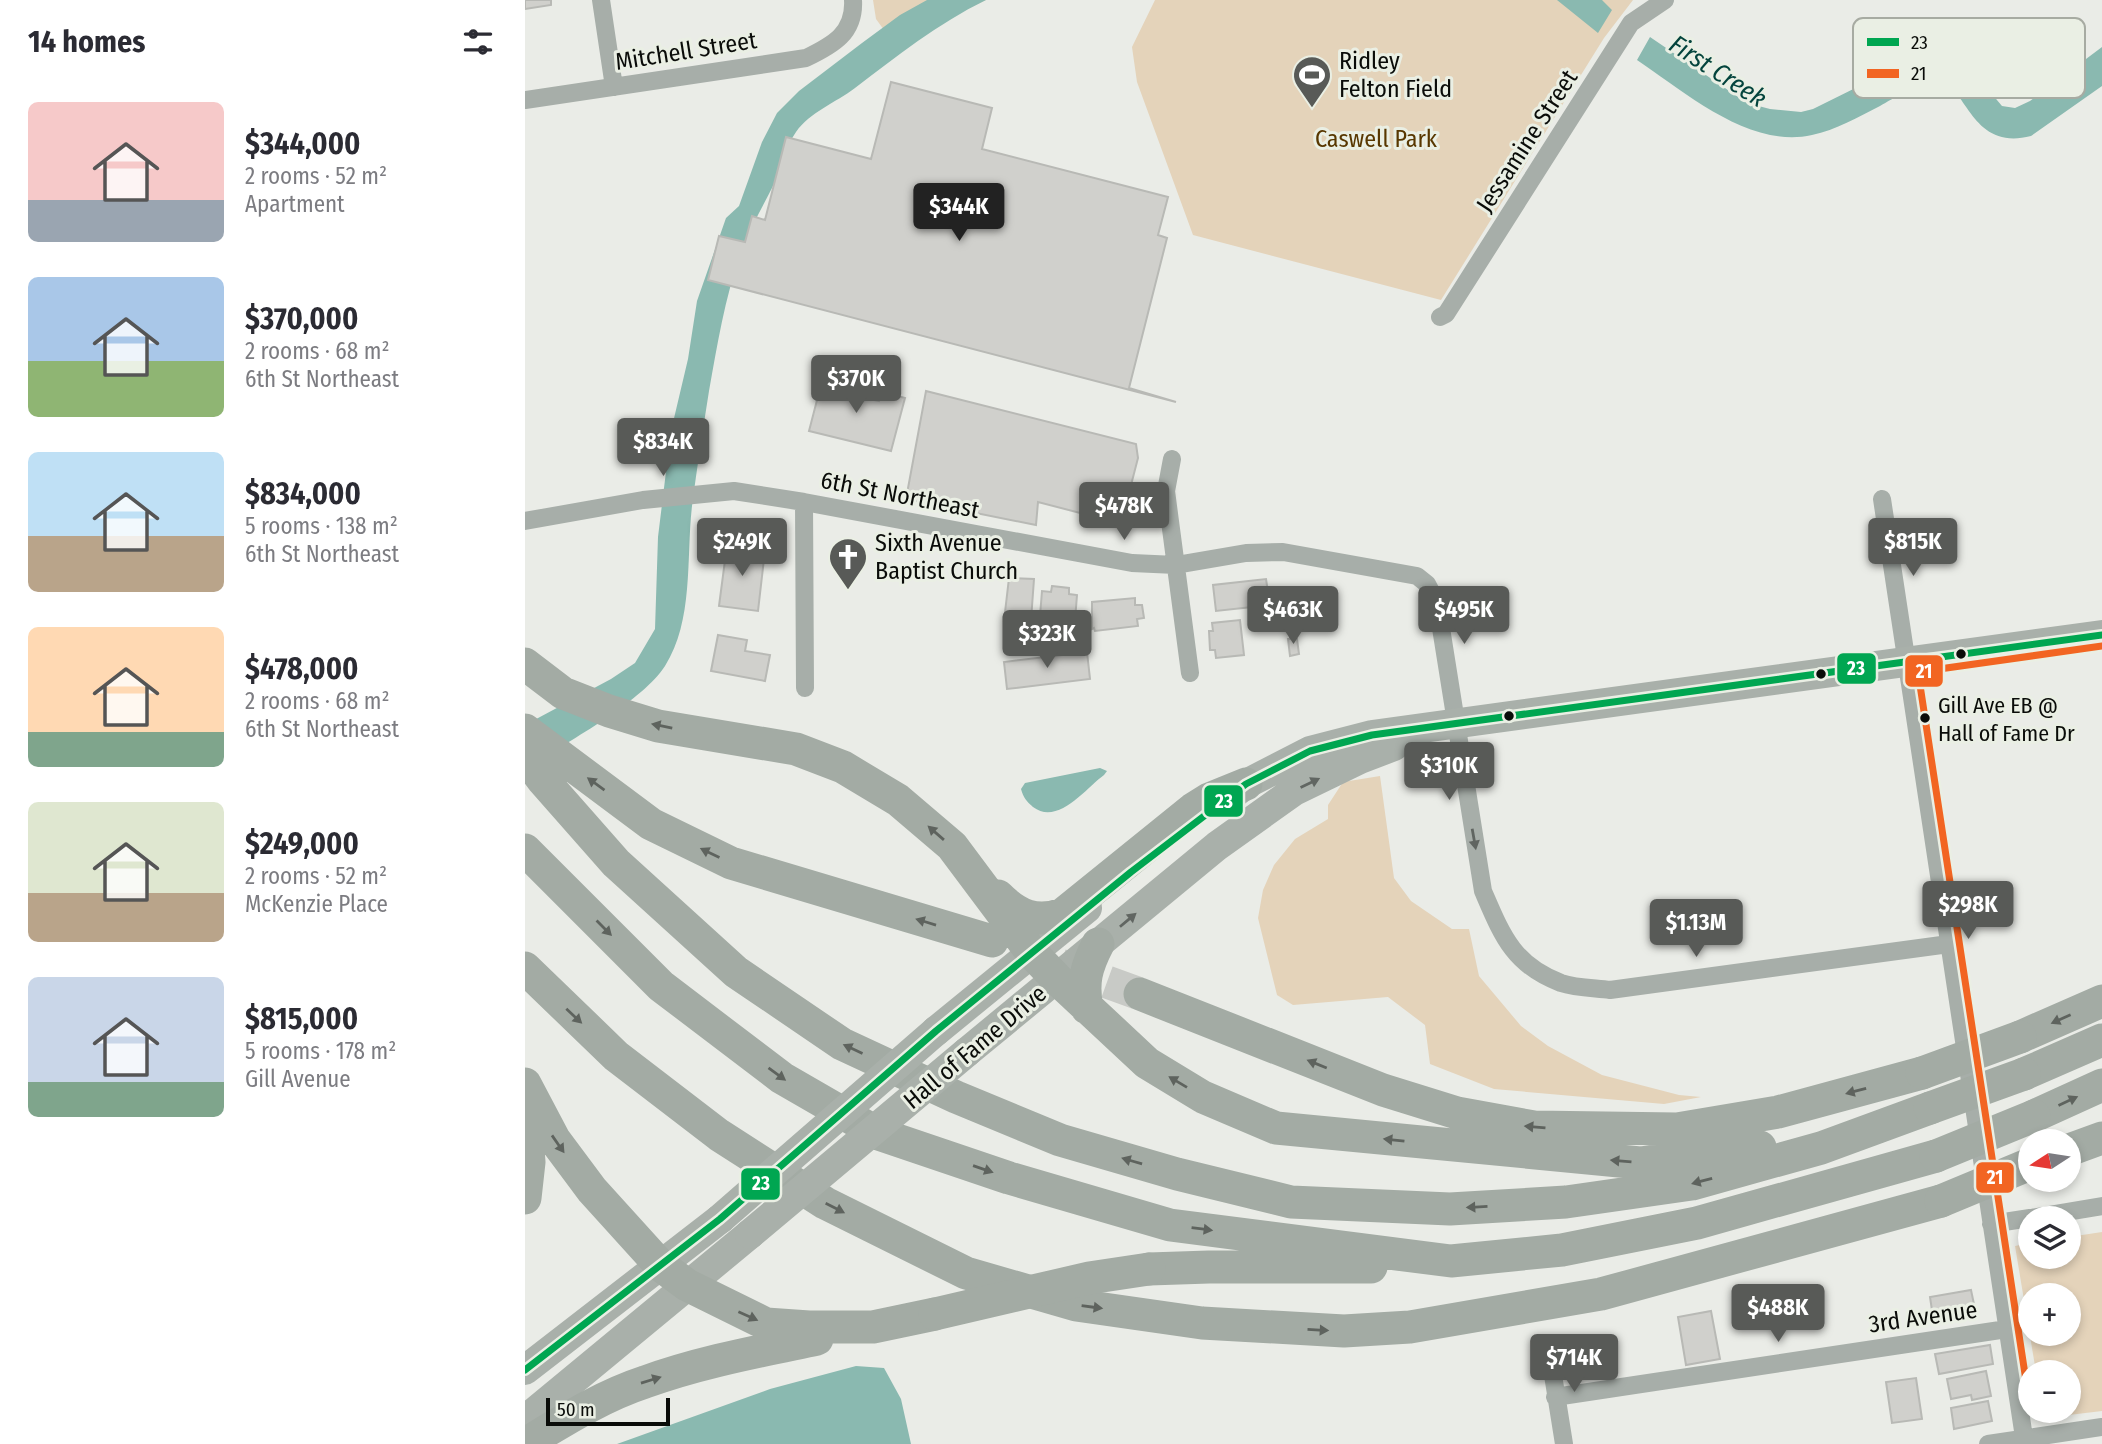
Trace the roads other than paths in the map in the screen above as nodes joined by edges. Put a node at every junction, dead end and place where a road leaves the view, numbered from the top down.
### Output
1 (601, 0) edge
2 (853, 0) edge
3 (1665, 0) edge
4 (614, 87) junction
5 (525, 100) edge
6 (1440, 317) dead end
7 (1172, 459) dead end
8 (1882, 499) dead end
9 (804, 502) junction
10 (525, 521) edge
11 (1176, 565) junction
12 (2102, 635) edge
13 (1906, 663) junction
14 (525, 664) edge
15 (1190, 673) dead end
16 (805, 688) dead end
17 (1455, 724) junction
18 (525, 730) edge
19 (525, 755) edge
20 (1246, 784) junction
21 (525, 850) edge
22 (963, 862) junction
23 (992, 942) dead end
24 (1098, 944) junction
25 (1949, 944) junction
26 (1032, 953) junction
27 (525, 968) edge
28 (1056, 979) junction
29 (1140, 994) tunnel mouth
30 (2102, 1001) edge
31 (1087, 1008) junction
32 (2102, 1040) edge
33 (525, 1084) edge
34 (2102, 1085) edge
35 (525, 1112) edge
36 (1882, 1125) junction
37 (2102, 1139) edge
38 (2081, 1146) edge
39 (2018, 1169) edge
40 (525, 1198) edge
41 (2102, 1206) edge
42 (2081, 1210) edge
43 (2018, 1220) edge
44 (1991, 1224) junction
45 (1451, 1261) junction
46 (660, 1265) junction
47 (687, 1285) junction
48 (873, 1327) junction
49 (2007, 1329) junction
50 (1549, 1350) dead end
51 (525, 1370) edge
52 (1555, 1396) junction
53 (525, 1420) edge
54 (2102, 1427) edge
55 (2025, 1441) edge
56 (525, 1444) edge
57 (1564, 1444) edge
58 (1989, 1444) edge

1 - 4 street
2 - 4 street, Mitchell Street
3 - 6 street, Jessamine Street
4 - 5 street, Mitchell Street
7 - 11 street
8 - 13 street
9 - 10 street, 6th St Northeast
9 - 11 street, 6th St Northeast
9 - 16 street
11 - 15 street
11 - 17 street, 6th St Northeast
12 - 13 main road, Hall of Fame Drive
13 - 17 main road, Hall of Fame Drive
13 - 25 street
22 -> 14 highway
17 - 20 main road, Hall of Fame Drive
24 -> 17 main road, Hall of Fame Drive
17 -> 25 street
23 -> 18 highway
36 -> 19 highway
20 - 22 highway
20 - 26 main road, Hall of Fame Drive
21 -> 45 highway
22 - 26 highway
24 - 28 main road, Hall of Fame Drive
24 - 31 highway
25 - 44 street
26 - 28 highway
26 - 46 main road, Hall of Fame Drive, bridge
27 -> 39 highway, bridge
28 - 31 highway
28 - 47 main road, Hall of Fame Drive, bridge
30 -> 29 highway, bridge
36 -> 31 highway
32 - 36 highway, bridge
33 -> 46 highway
45 -> 34 highway, bridge
35 - 40 highway
37 - 38 highway
41 - 42 street
43 - 44 street
44 - 49 street
45 - 48 highway, bridge
46 - 47 highway
46 - 51 main road, Hall of Fame Drive
47 -> 48 highway
47 - 53 main road, Hall of Fame Drive
56 -> 48 highway
49 - 52 street, 3rd Avenue
49 - 55 street
50 - 52 street
52 - 57 street
54 - 55 street
55 - 58 street

